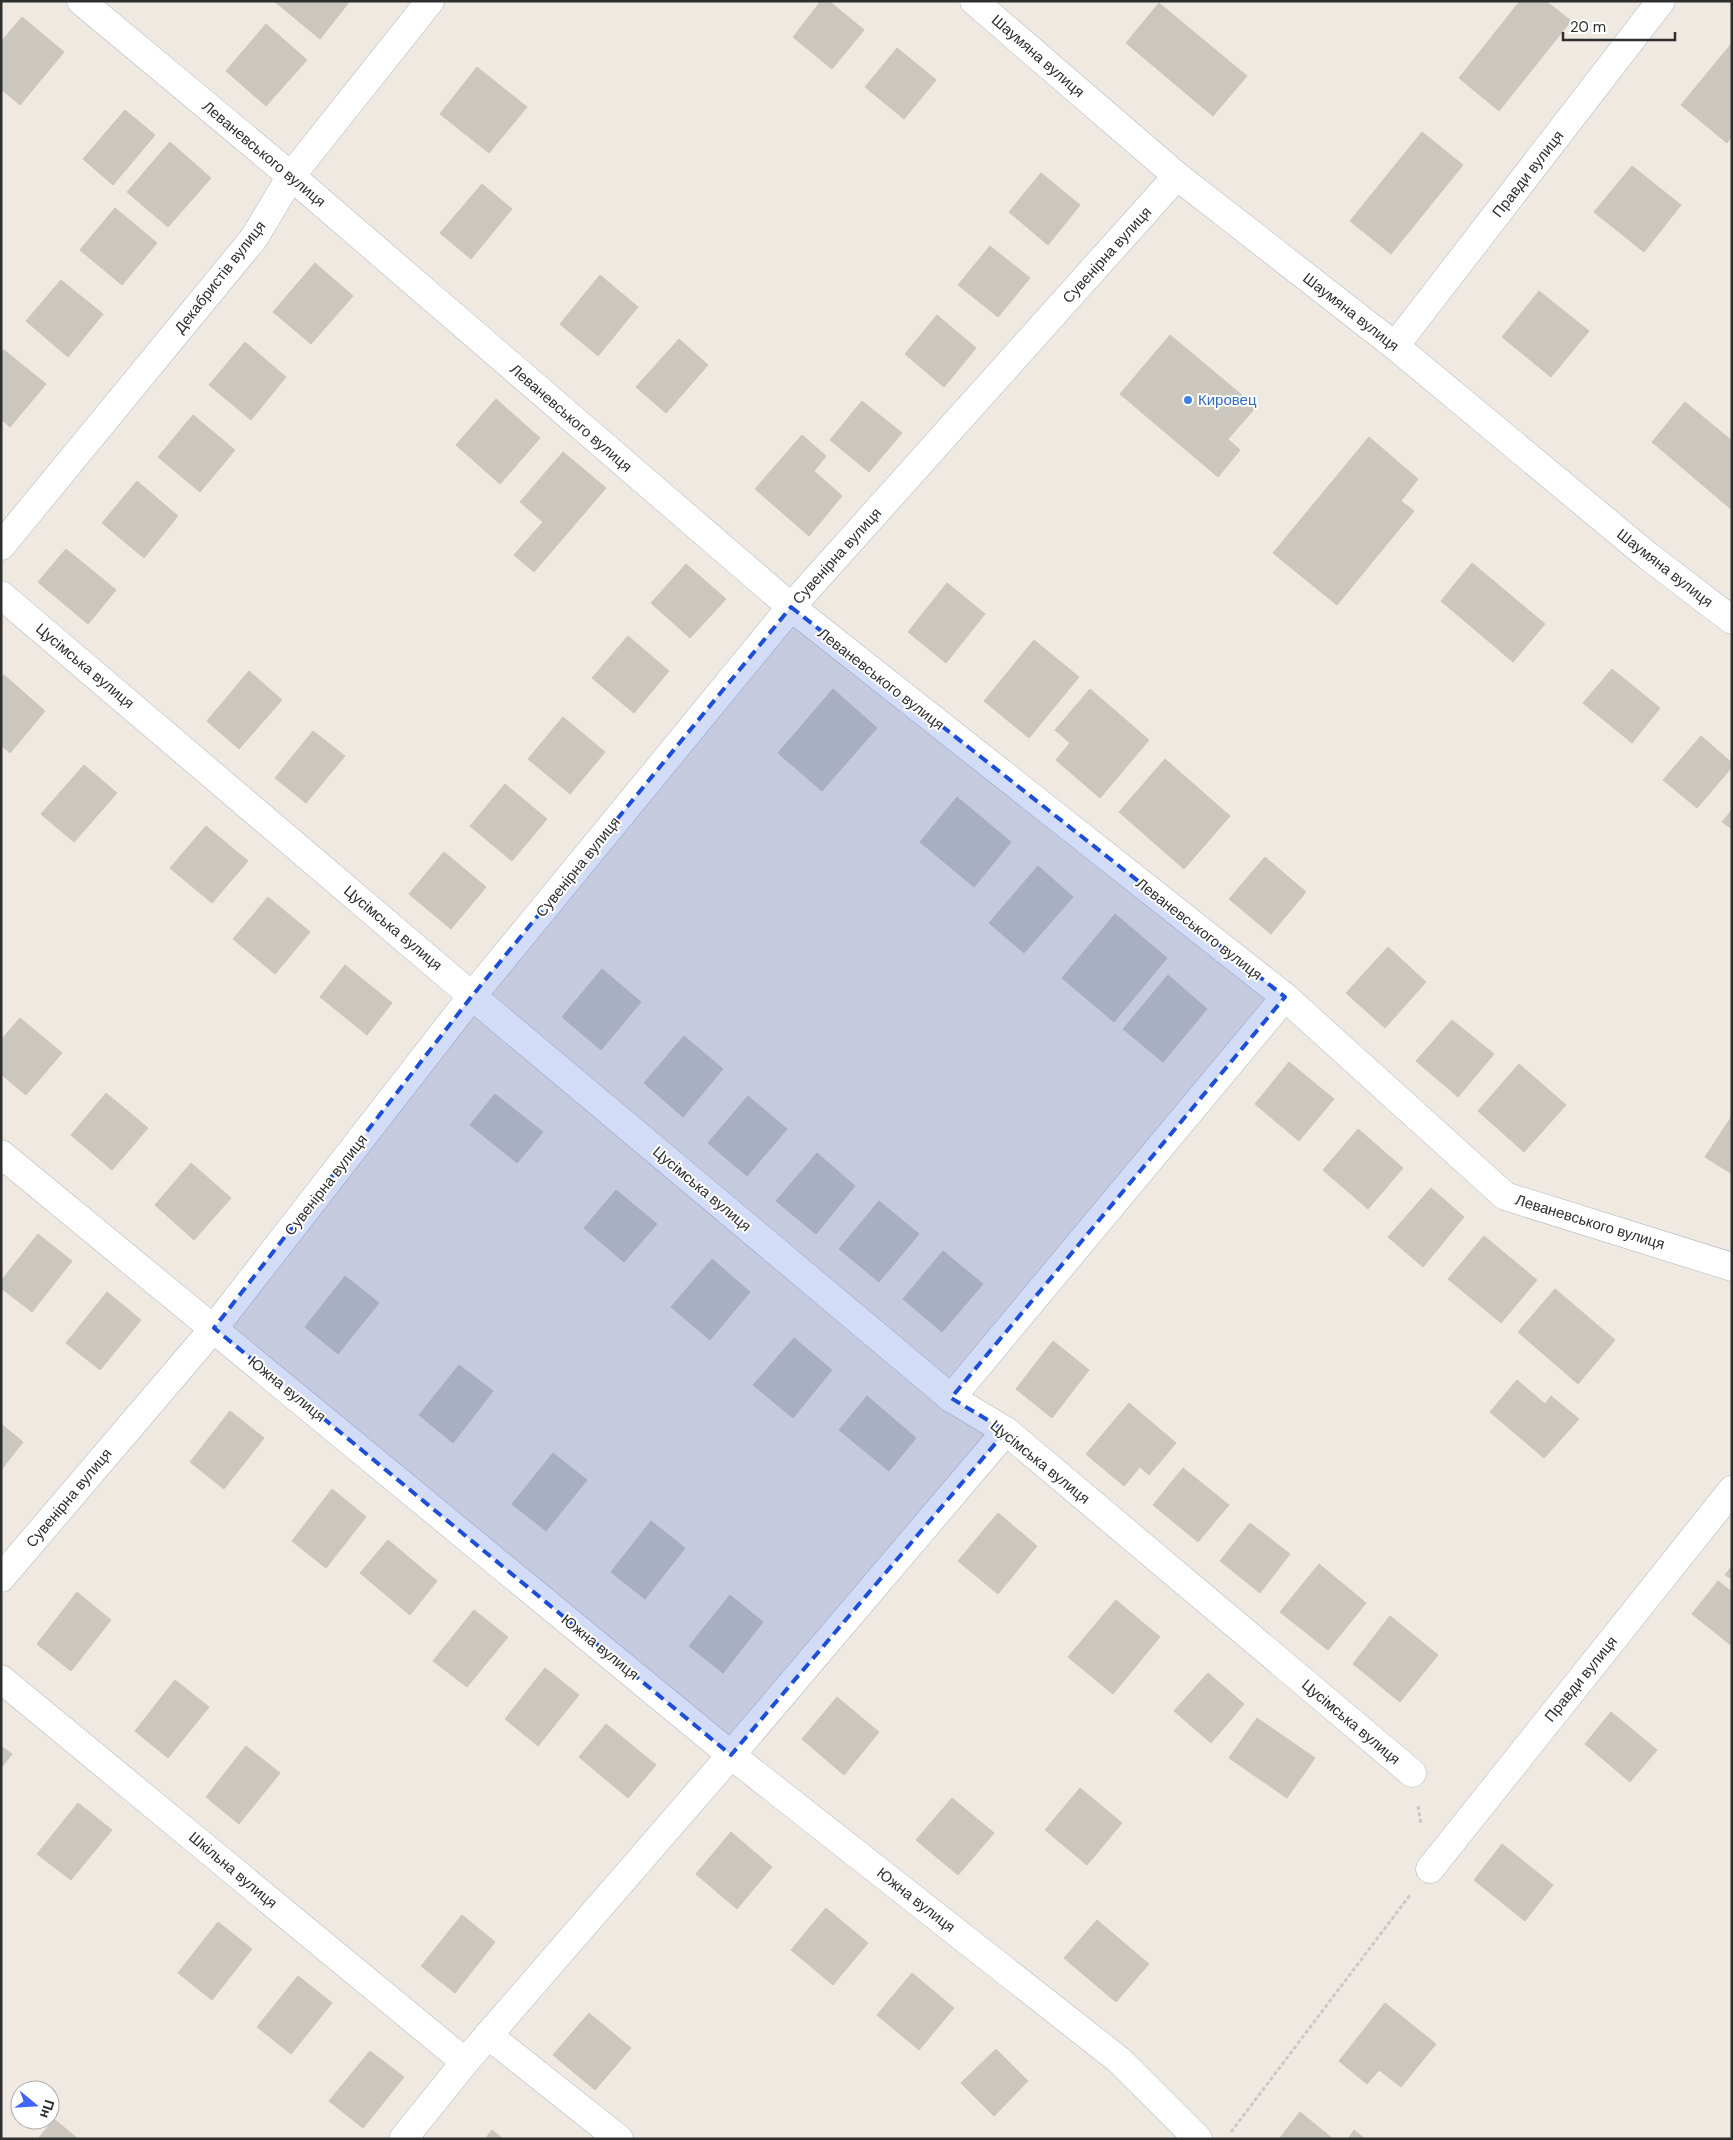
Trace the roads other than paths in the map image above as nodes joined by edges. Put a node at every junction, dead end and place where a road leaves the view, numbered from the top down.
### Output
1 (81, 1) edge
2 (430, 1) edge
3 (974, 1) edge
4 (1661, 1) edge
5 (291, 176) junction
6 (1177, 176) junction
7 (1395, 346) junction
8 (1, 546) edge
9 (1, 594) edge
10 (790, 607) junction
11 (1732, 620) edge
12 (472, 996) junction
13 (1285, 997) junction
14 (1, 1154) edge
15 (1732, 1267) edge
16 (214, 1328) junction
17 (951, 1398) junction
18 (1006, 1431) junction
19 (1732, 1490) edge
20 (1, 1578) edge
21 (1, 1679) edge
22 (731, 1755) junction
23 (1412, 1773) road end
24 (1430, 1869) road end
25 (488, 2035) junction
26 (464, 2062) junction
27 (403, 2139) edge
28 (619, 2139) edge
29 (1198, 2139) edge

1 - 5 street, Леваневського вулиця
2 - 5 street, Декабристів вулиця
3 - 6 street, Шаумяна вулиця
4 - 7 street, Правди вулиця
5 - 8 street, Декабристів вулиця
5 - 10 street, Леваневського вулиця
6 - 7 street, Шаумяна вулиця
6 - 10 street, Сувенірна вулиця
7 - 11 street, Шаумяна вулиця
9 - 12 street, Цусімська вулиця
10 - 12 street, Сувенірна вулиця
10 - 13 street, Леваневського вулиця
12 - 16 street, Сувенірна вулиця
12 - 17 street, Цусімська вулиця
13 - 15 street, Леваневського вулиця
13 - 17 street
14 - 16 street, Южна вулиця
16 - 20 street, Сувенірна вулиця
16 - 22 street, Южна вулиця
17 - 18 street, Цусімська вулиця
18 - 22 street
18 - 23 street, Цусімська вулиця
19 - 24 street, Правди вулиця
21 - 26 street, Шкільна вулиця
22 - 25 street
22 - 29 street, Южна вулиця
25 - 26 street
25 - 28 street
26 - 27 street

